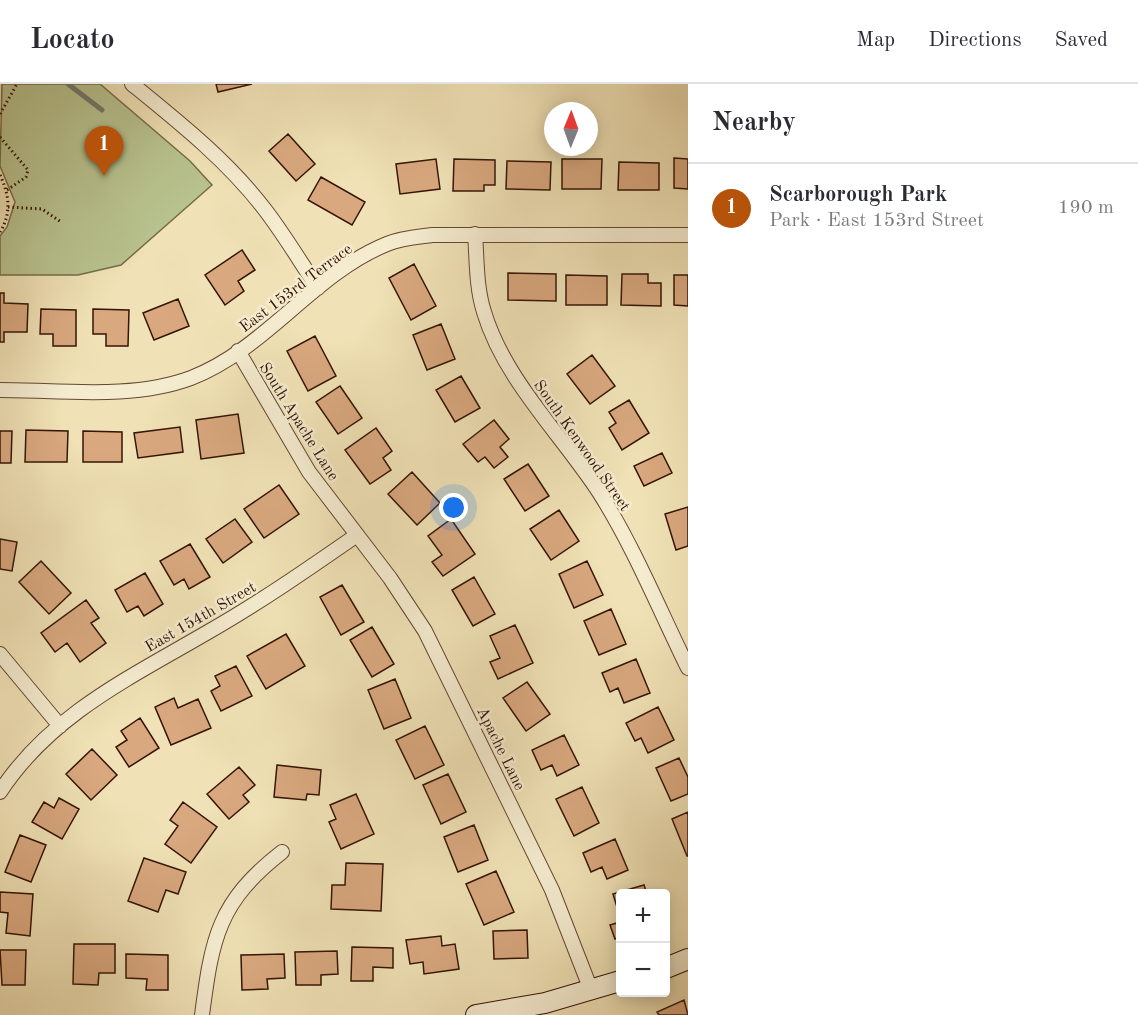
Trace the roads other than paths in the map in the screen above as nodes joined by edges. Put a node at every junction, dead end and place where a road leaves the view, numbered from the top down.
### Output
1 (132, 84) edge
2 (475, 234) junction
3 (688, 235) edge
4 (318, 288) junction
5 (238, 351) junction
6 (0, 390) edge
7 (357, 535) junction
8 (0, 654) edge
9 (688, 668) edge
10 (60, 726) junction
11 (0, 792) edge
12 (282, 852) dead end
13 (688, 959) edge
14 (670, 966) edge
15 (616, 982) edge
16 (591, 990) junction
17 (509, 1012) edge
18 (202, 1015) edge
19 (476, 1015) edge

1 - 4 street
2 - 3 street, East 153rd Terrace
2 - 4 street, East 153rd Terrace
2 - 9 street, South Kenwood Street
4 - 5 street, East 153rd Terrace
5 - 6 street, East 153rd Terrace
5 - 7 street, South Apache Lane
7 - 10 street, East 154th Street
7 - 16 street, Apache Lane
8 - 10 street
10 - 11 street, East 154th Street
12 - 18 street
13 - 14 street
15 - 16 street
16 - 17 street
17 - 19 street

